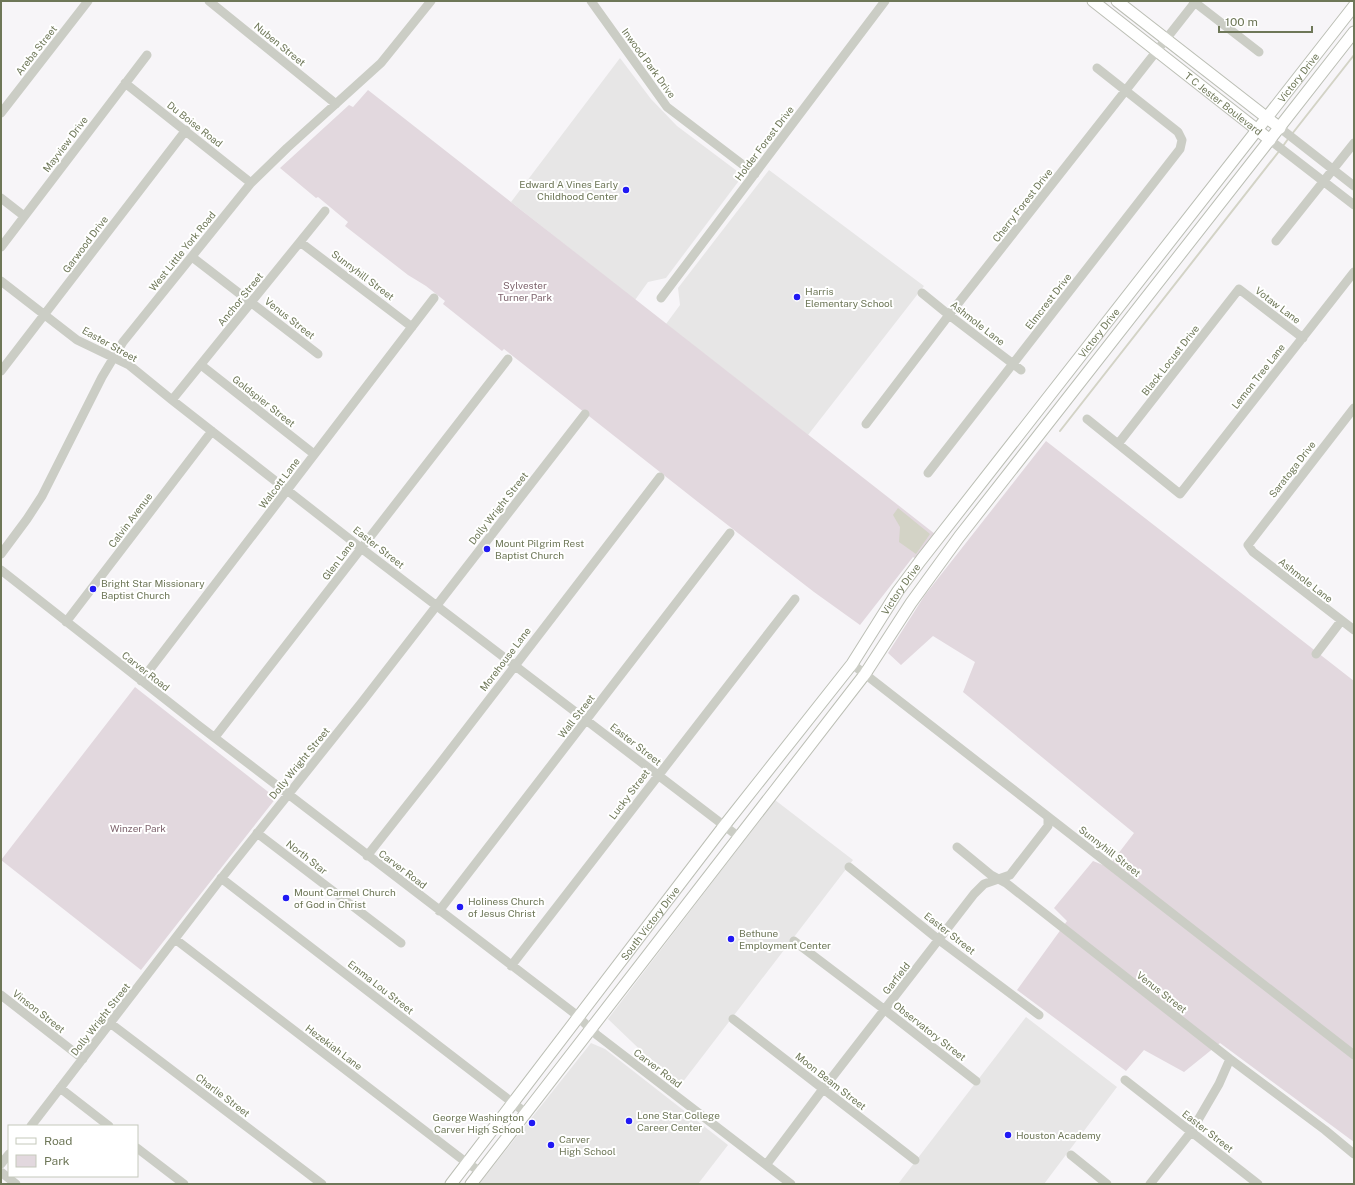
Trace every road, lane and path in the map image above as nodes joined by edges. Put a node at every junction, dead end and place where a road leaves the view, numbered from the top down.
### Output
1 (88, 1) edge
2 (209, 1) edge
3 (430, 1) edge
4 (591, 1) edge
5 (885, 1) edge
6 (1093, 1) edge
7 (1117, 1) edge
8 (1195, 2) edge
9 (1354, 6) edge
10 (1354, 32) edge
11 (1167, 39) junction
12 (1157, 52) junction
13 (1259, 52) dead end
14 (147, 55) dead end
15 (1097, 68) dead end
16 (125, 83) junction
17 (1127, 91) junction
18 (336, 104) junction
19 (1, 113) edge
20 (1267, 117) junction
21 (186, 130) junction
22 (1257, 130) junction
23 (1283, 130) junction
24 (1273, 142) junction
25 (1354, 143) edge
26 (1333, 170) junction
27 (755, 174) junction
28 (1324, 181) junction
29 (251, 183) junction
30 (1354, 186) edge
31 (1, 198) edge
32 (1354, 205) edge
33 (325, 211) dead end
34 (24, 216) junction
35 (1276, 241) dead end
36 (300, 242) junction
37 (1, 247) edge
38 (192, 257) junction
39 (1154, 260) junction
40 (1168, 270) junction
41 (1354, 272) edge
42 (1, 281) edge
43 (1239, 289) joint
44 (922, 292) dead end
45 (434, 298) dead end
46 (661, 298) dead end
47 (251, 302) junction
48 (44, 314) junction
49 (949, 315) junction
50 (412, 327) junction
51 (1303, 338) junction
52 (318, 354) dead end
53 (114, 357) junction
54 (508, 359) dead end
55 (201, 364) junction
56 (1012, 364) junction
57 (1021, 370) dead end
58 (1, 371) edge
59 (1050, 394) junction
60 (172, 400) junction
61 (1063, 404) junction
62 (1354, 408) edge
63 (585, 414) dead end
64 (1087, 419) dead end
65 (866, 424) dead end
66 (212, 432) junction
67 (1118, 444) junction
68 (314, 454) junction
69 (928, 473) dead end
70 (660, 477) dead end
71 (288, 489) junction
72 (946, 527) junction
73 (730, 533) dead end
74 (959, 537) junction
75 (1248, 545) joint
76 (361, 548) junction
77 (1, 554) edge
78 (1, 570) edge
79 (795, 599) dead end
80 (437, 605) junction
81 (1341, 621) junction
82 (66, 622) junction
83 (1354, 630) edge
84 (1316, 654) dead end
85 (852, 664) junction
86 (514, 665) junction
87 (865, 674) junction
88 (141, 681) junction
89 (587, 720) junction
90 (215, 737) junction
91 (658, 775) junction
92 (288, 794) junction
93 (1048, 817) junction
94 (724, 826) junction
95 (257, 833) junction
96 (739, 837) junction
97 (957, 847) dead end
98 (367, 856) junction
99 (849, 867) dead end
100 (222, 878) junction
101 (999, 879) junction
102 (439, 911) junction
103 (653, 920) junction
104 (667, 931) junction
105 (175, 938) junction
106 (939, 940) junction
107 (794, 941) dead end
108 (401, 943) dead end
109 (511, 966) junction
110 (1, 995) edge
111 (885, 1010) junction
112 (1039, 1015) dead end
113 (578, 1017) junction
114 (733, 1019) dead end
115 (110, 1023) junction
116 (591, 1030) junction
117 (1354, 1055) edge
118 (83, 1059) junction
119 (1230, 1060) junction
120 (1125, 1080) dead end
121 (976, 1081) dead end
122 (60, 1088) junction
123 (823, 1089) junction
124 (513, 1102) junction
125 (526, 1113) junction
126 (32, 1125) edge
127 (107, 1125) edge
128 (1191, 1132) junction
129 (138, 1149) edge
130 (1354, 1154) edge
131 (8, 1155) edge
132 (1071, 1155) dead end
133 (915, 1160) dead end
134 (467, 1163) junction
135 (1, 1164) edge
136 (766, 1165) junction
137 (1, 1172) edge
138 (481, 1172) junction
139 (16, 1184) edge
140 (184, 1184) edge
141 (322, 1184) edge
142 (451, 1184) edge
143 (471, 1184) edge
144 (791, 1184) edge
145 (1108, 1184) edge
146 (1150, 1184) edge
147 (1258, 1184) edge

1 - 19 street, Areba Street
2 - 18 street, Nuben Street
3 - 18 street, West Little York Road
4 - 27 street, Inwood Park Drive
5 - 27 street, Holder Forest Drive
6 - 12 main road, T C Jester Boulevard
7 - 11 main road, T C Jester Boulevard
8 - 11 street, Cherry Forest Drive
8 - 13 street
9 - 20 main road, Victory Drive
10 - 23 main road, Victory Drive
11 - 12 street, Cherry Forest Drive
11 - 20 main road, T C Jester Boulevard
12 - 17 street, Cherry Forest Drive
12 - 22 main road, T C Jester Boulevard
14 - 16 street, Mayview Drive
15 - 17 street
16 - 21 street, Du Boise Road
16 - 34 street, Mayview Drive
17 - 49 street, Cherry Forest Drive
17 - 56 street, Elmcrest Drive
18 - 29 street, West Little York Road
20 - 22 main road, Victory Drive
20 - 23 main road, T C Jester Boulevard
21 - 29 street, Du Boise Road
21 - 48 street, Garwood Drive
22 - 24 main road, T C Jester Boulevard
22 - 39 main road, Victory Drive
23 - 24 main road, Victory Drive
23 - 26 street, T C Jester Boulevard
24 - 28 street, T C Jester Boulevard
24 - 40 main road, Victory Drive
25 - 26 street
26 - 28 street
26 - 30 street, T C Jester Boulevard
27 - 46 street, Holder Forest Drive
28 - 32 street, T C Jester Boulevard
28 - 35 street
29 - 38 street, West Little York Road
31 - 34 street
33 - 36 street, Anchor Street
34 - 37 street, Mayview Drive
36 - 47 street, Anchor Street
36 - 50 street, Sunnyhill Street
38 - 47 street, Venus Street
38 - 53 street, West Little York Road
39 - 40 main road
39 - 59 main road, Victory Drive
40 - 61 main road, Victory Drive
41 - 51 street, Lemon Tree Lane
42 - 48 street, Easter Street
43 - 51 street, Votaw Lane
43 - 67 street, Black Locust Drive
44 - 49 street, Ashmole Lane
45 - 50 street, Walcott Lane
47 - 52 street, Venus Street
47 - 55 street, Anchor Street
48 - 53 street, Easter Street
48 - 58 street, Garwood Drive
49 - 56 street, Ashmole Lane
49 - 65 street, Cherry Forest Drive
50 - 68 street, Walcott Lane
51 - 67 street, Lemon Tree Lane
53 - 60 street, Easter Street
53 - 77 street, West Little York Road
54 - 76 street, Glen Lane
55 - 60 street, Anchor Street
55 - 68 street, Goldspier Street
56 - 57 street, Ashmole Lane
56 - 69 street, Elmcrest Drive
59 - 61 main road
59 - 72 main road, Victory Drive
60 - 66 street, Easter Street
61 - 74 main road, Victory Drive
62 - 75 street, Saratoga Drive
63 - 80 street, Dolly Wright Street
64 - 67 street
66 - 71 street, Easter Street
66 - 82 street, Calvin Avenue
68 - 71 street, Walcott Lane
70 - 86 street, Morehouse Lane
71 - 76 street, Easter Street
71 - 88 street, Walcott Lane
72 - 74 main road
72 - 85 main road, Victory Drive
73 - 89 street, Wall Street
74 - 87 main road, Victory Drive
75 - 81 street, Ashmole Lane
76 - 80 street, Easter Street
76 - 90 street, Glen Lane
78 - 82 street, Carver Road
79 - 91 street, Lucky Street
80 - 86 street, Easter Street
80 - 92 street, Dolly Wright Street
81 - 83 street, Ashmole Lane
81 - 84 street
82 - 88 street, Carver Road
85 - 87 street, Sunnyhill Street
85 - 94 main road, South Victory Drive
86 - 89 street, Easter Street
86 - 98 street, Morehouse Lane
87 - 93 street, Sunnyhill Street
87 - 96 main road, South Victory Drive
88 - 90 street, Carver Road
89 - 91 street, Easter Street
89 - 102 street, Wall Street
90 - 92 street, Carver Road
91 - 94 street, Easter Street
91 - 109 street, Lucky Street
92 - 95 street, Dolly Wright Street
92 - 98 street, Carver Road
93 - 101 street, Garfield
93 - 117 street, Sunnyhill Street
94 - 96 street, Easter Street
94 - 103 main road, South Victory Drive
95 - 100 street, Dolly Wright Street
95 - 108 street, North Star
96 - 104 main road, South Victory Drive
97 - 101 street, Venus Street
98 - 102 street, Carver Road
99 - 106 street, Easter Street
100 - 105 street, Dolly Wright Street
100 - 124 street, Emma Lou Street
101 - 106 street, Garfield
101 - 119 street, Venus Street
102 - 109 street, Carver Road
103 - 104 main road
103 - 113 main road, South Victory Drive
104 - 116 main road, South Victory Drive
105 - 115 street, Dolly Wright Street
105 - 134 street, Hezekiah Lane
106 - 111 street, Garfield
106 - 112 street, Easter Street
107 - 111 street, Observatory Street
109 - 113 street, Carver Road
110 - 118 street, Vinson Street
111 - 121 street, Observatory Street
111 - 123 street, Garfield
113 - 116 street, Carver Road
113 - 124 main road, South Victory Drive
114 - 123 street, Moon Beam Street
115 - 118 street, Dolly Wright Street
115 - 141 street, Charlie Street
116 - 125 main road, South Victory Drive
116 - 136 street, Carver Road
118 - 122 street, Dolly Wright Street
119 - 128 street
119 - 130 street, Venus Street
120 - 128 street, Easter Street
122 - 126 street, Dolly Wright Street
122 - 127 street
123 - 133 street, Moon Beam Street
123 - 136 street, Garfield
124 - 125 street, Emma Lou Street
124 - 134 main road, South Victory Drive
125 - 138 main road, South Victory Drive
128 - 146 street
128 - 147 street, Easter Street
129 - 140 street
131 - 135 street
132 - 145 street
134 - 138 street, Hezekiah Lane
134 - 142 main road, South Victory Drive
136 - 144 street, Carver Road
137 - 139 street
138 - 143 main road, South Victory Drive

